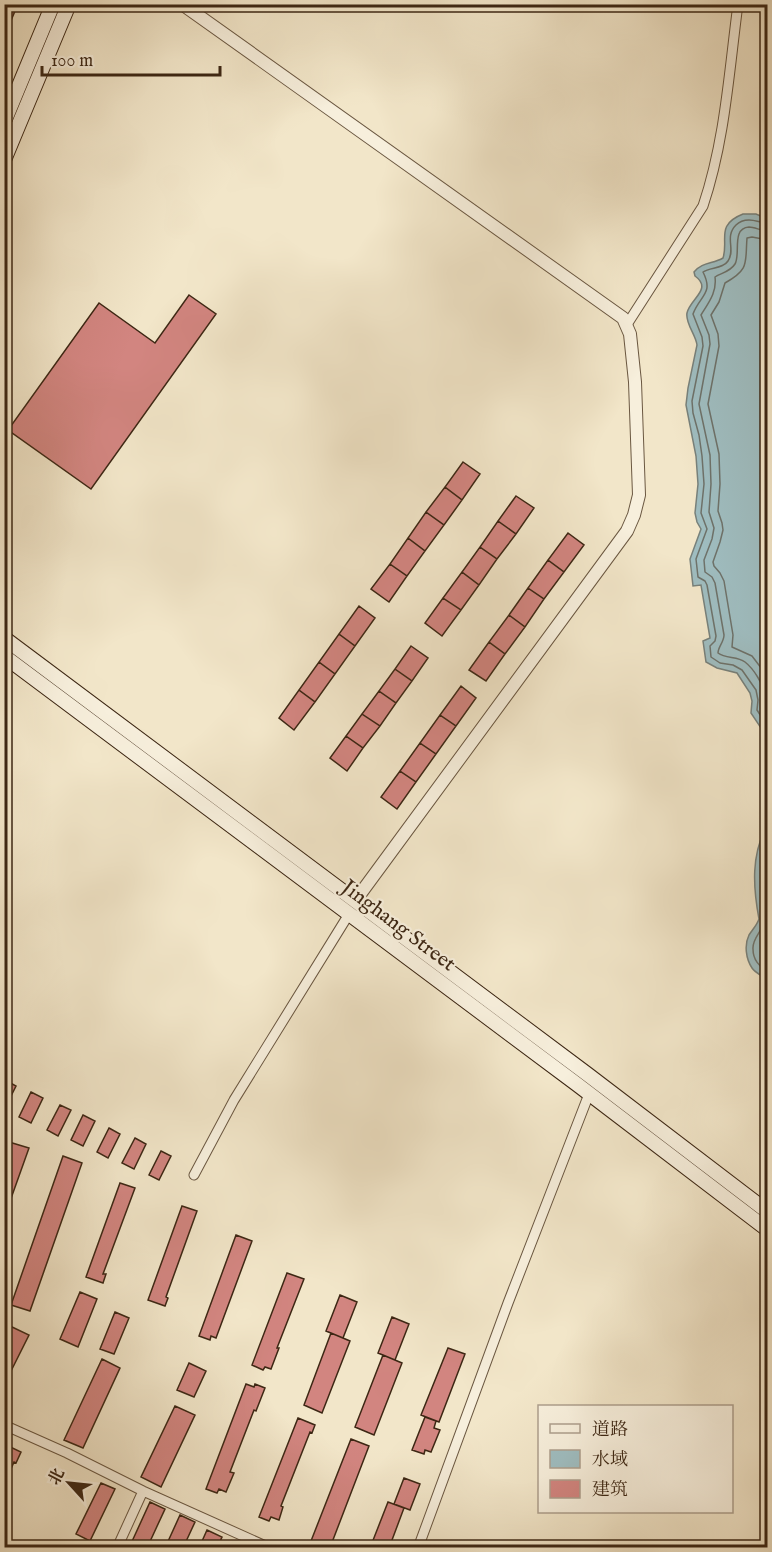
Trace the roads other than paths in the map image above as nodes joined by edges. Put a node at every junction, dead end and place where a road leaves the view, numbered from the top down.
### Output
1 (53, 4) edge
2 (69, 4) edge
3 (182, 4) edge
4 (738, 4) edge
5 (4, 122) edge
6 (4, 160) edge
7 (626, 326) junction
8 (4, 638) edge
9 (4, 656) edge
10 (355, 901) junction
11 (349, 914) junction
12 (589, 1094) junction
13 (194, 1175) dead end
14 (768, 1212) edge
15 (768, 1230) edge
16 (4, 1425) edge
17 (143, 1491) junction
18 (117, 1548) edge
19 (270, 1548) edge
20 (418, 1548) edge

1 - 5 main road
2 - 6 main road
3 - 7 street
4 - 7 street
7 - 10 street
8 - 10 main road, Jinghang Street
9 - 11 main road, Jinghang Street
10 - 14 main road, Jinghang Street
11 - 12 main road, Jinghang Street
11 - 13 street
12 - 15 main road, Jinghang Street
12 - 20 street
16 - 17 street
17 - 18 street
17 - 19 street

